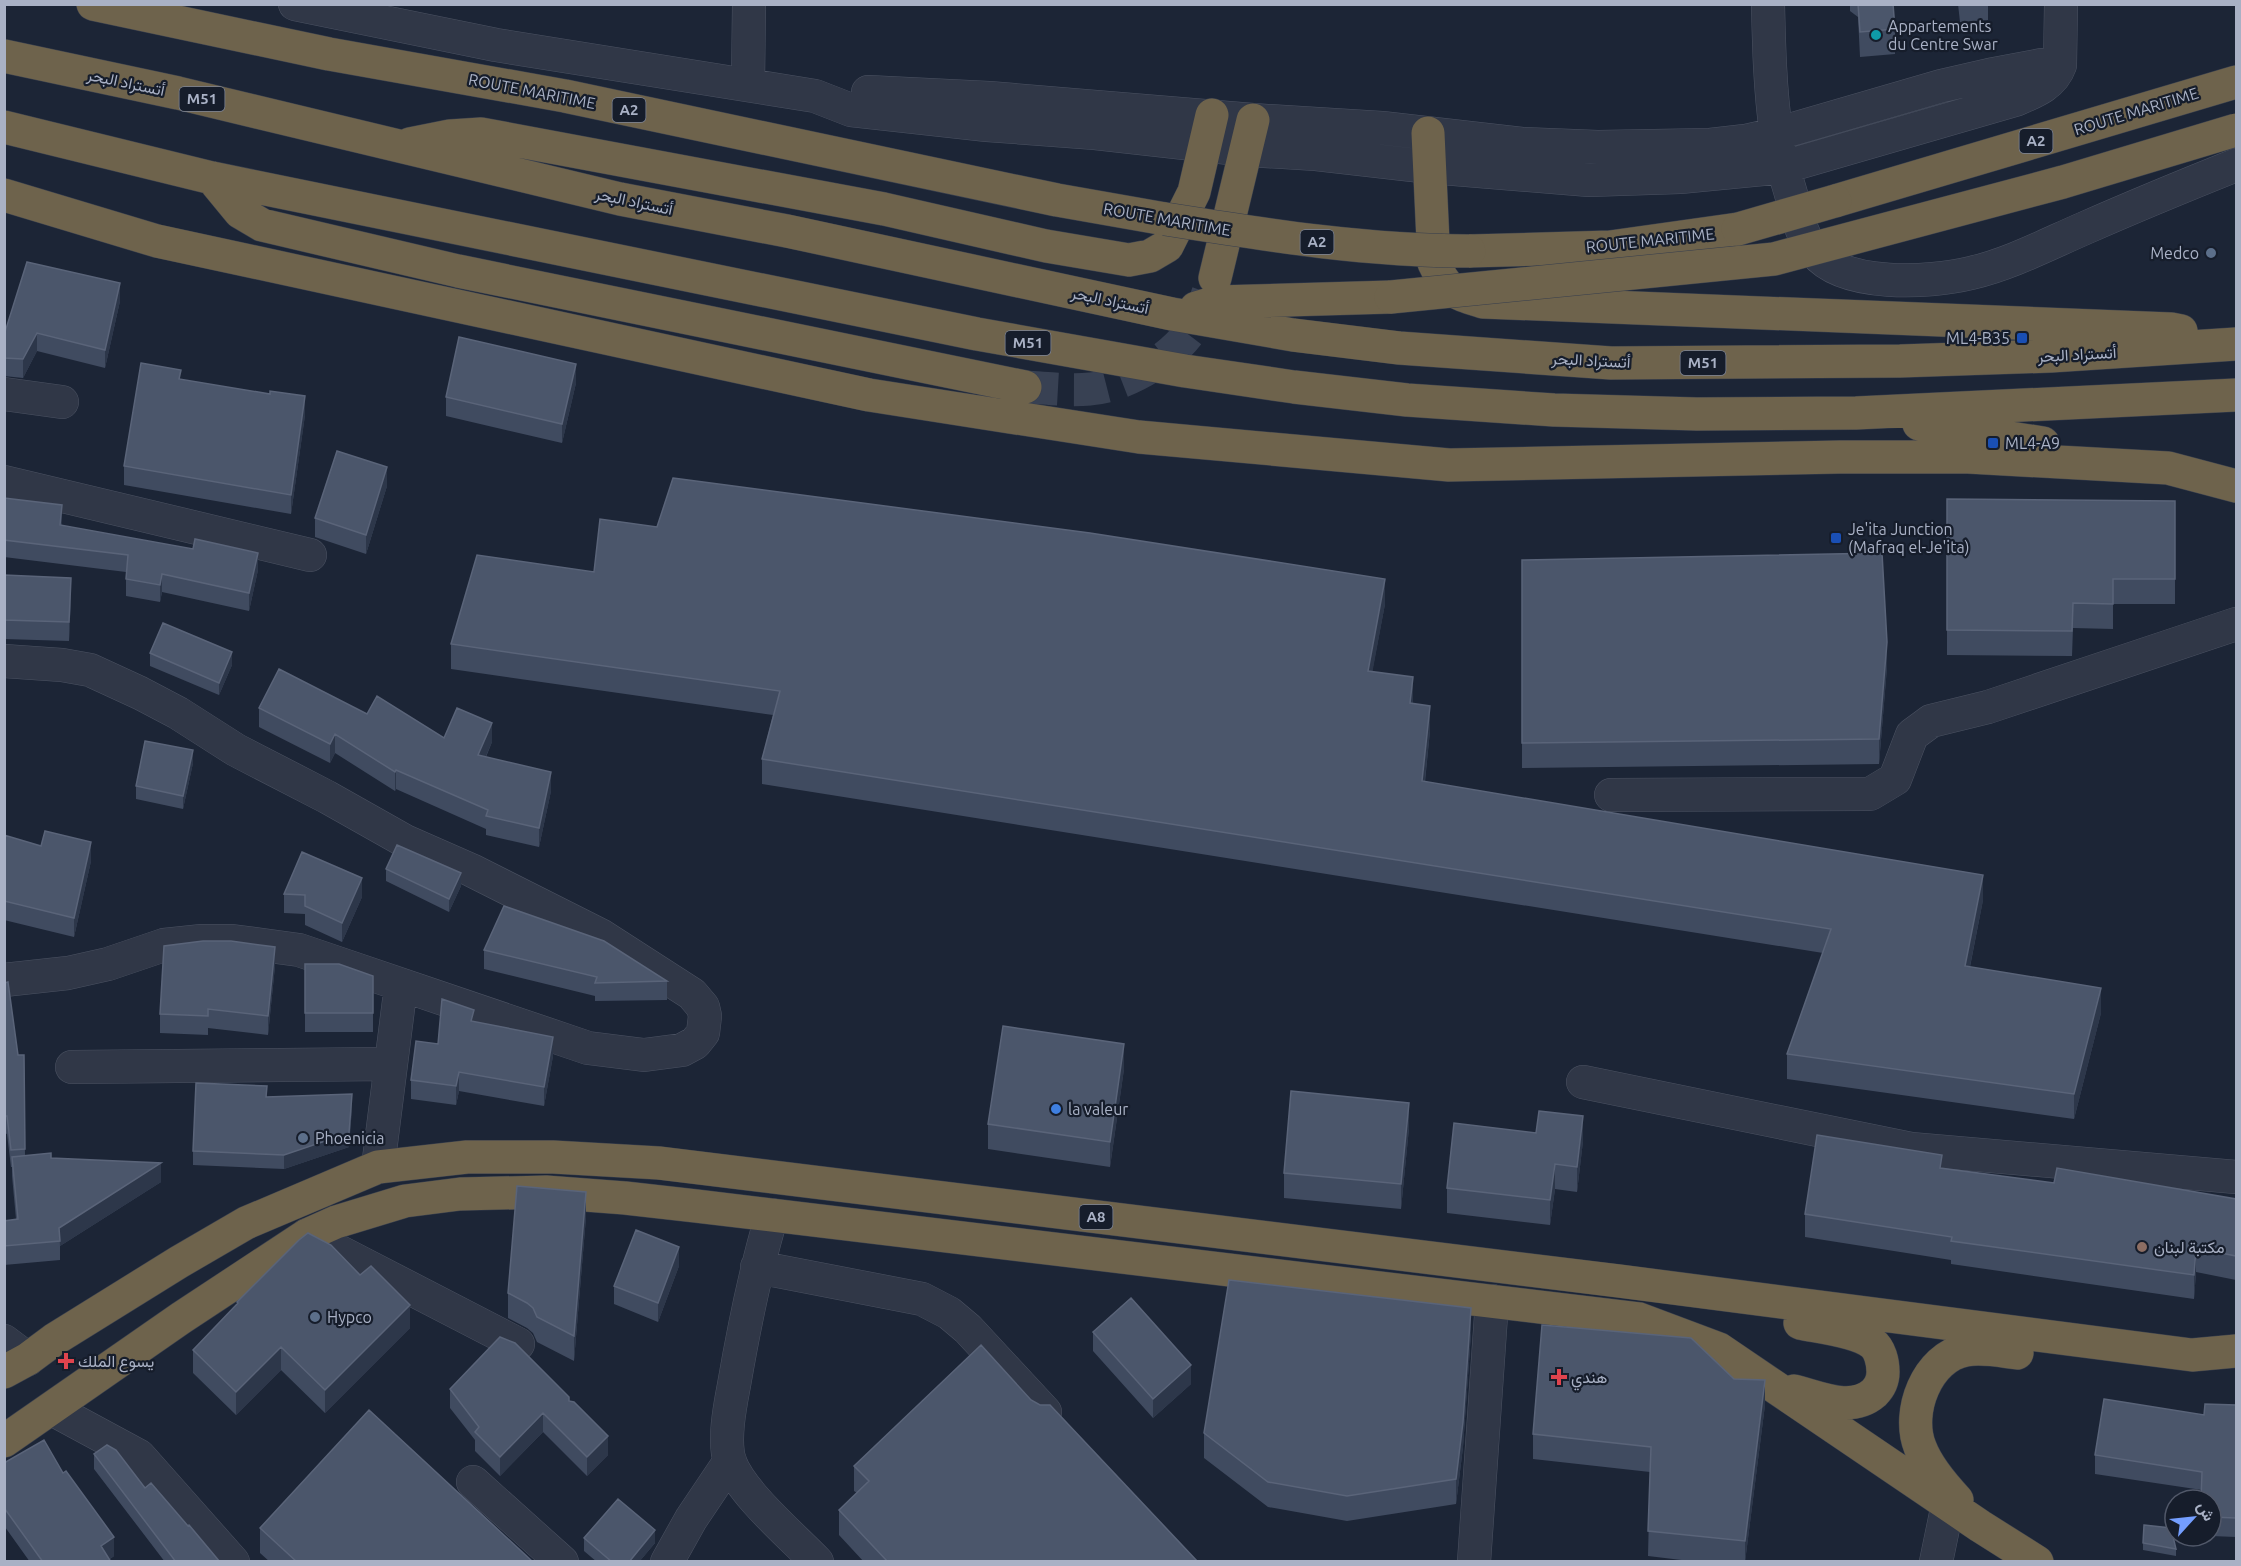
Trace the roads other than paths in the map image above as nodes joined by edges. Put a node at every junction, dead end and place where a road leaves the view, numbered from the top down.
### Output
1 (93, 4) edge
2 (295, 4) edge
3 (749, 4) edge
4 (1768, 4) edge
5 (2061, 4) edge
6 (4, 56) edge
7 (2060, 64) junction
8 (2236, 82) edge
9 (748, 85) junction
10 (4, 127) edge
11 (1209, 130) junction
12 (2236, 130) edge
13 (1428, 133) junction
14 (1776, 134) junction
15 (1250, 135) junction
16 (398, 146) junction
17 (2236, 165) edge
18 (1430, 167) junction
19 (1784, 167) junction
20 (212, 178) junction
21 (4, 195) edge
22 (1215, 278) tunnel mouth
23 (1172, 314) junction
24 (2231, 345) edge
25 (1025, 387) tunnel mouth
26 (4, 394) edge
27 (2236, 395) edge
28 (62, 402) dead end
29 (1856, 413) junction
30 (2168, 468) junction
31 (2236, 476) edge
32 (4, 482) edge
33 (2236, 486) edge
34 (310, 555) dead end
35 (2236, 624) edge
36 (4, 662) edge
37 (1611, 795) dead end
38 (4, 980) edge
39 (401, 985) junction
40 (391, 1064) junction
41 (72, 1067) dead end
42 (1583, 1082) dead end
43 (378, 1167) junction
44 (2236, 1177) edge
45 (772, 1215) junction
46 (307, 1235) junction
47 (757, 1268) junction
48 (1619, 1281) junction
49 (1492, 1301) junction
50 (518, 1344) edge
51 (2236, 1351) edge
52 (2192, 1355) junction
53 (12, 1357) edge
54 (1772, 1385) junction
55 (52, 1409) junction
56 (1045, 1412) edge
57 (4, 1441) edge
58 (730, 1461) junction
59 (473, 1482) dead end
60 (1948, 1504) junction
61 (1980, 1526) junction
62 (234, 1562) edge
63 (562, 1562) edge
64 (666, 1562) edge
65 (817, 1562) edge
66 (1474, 1562) edge
67 (1936, 1562) edge
68 (2037, 1562) edge

1 - 8 highway, ROUTE MARITIME / A2, bridge
2 - 9 street
3 - 9 street
4 - 14 street
5 - 7 street
6 - 16 highway, أتستراد البحر / M51
7 - 14 street
7 - 19 street
9 - 11 street
10 - 20 highway, M51
11 - 15 street
11 - 16 highway
12 - 23 highway, bridge
13 - 14 street
13 - 15 street
13 - 18 highway
14 - 19 street
15 - 18 street
15 - 22 highway
16 - 23 highway, أتستراد البحر / M51
17 - 19 street
18 - 19 street
18 - 24 highway
20 - 25 highway
20 - 29 highway, M51
21 - 30 highway
23 - 24 highway, أتستراد البحر / M51
26 - 28 street
27 - 29 highway, M51
29 - 30 highway
30 - 31 highway
30 - 33 highway
32 - 34 street
35 - 37 street
36 - 39 street
38 - 39 street
39 - 40 street
40 - 41 street
40 - 43 street
42 - 44 street
43 - 48 highway, A8
43 - 53 highway, A8
45 - 46 highway, A8
45 - 47 street
45 - 49 highway, A8
46 - 50 street
46 - 55 highway, A8
47 - 56 street
47 - 58 street
48 - 52 highway, A8
48 - 54 highway
49 - 54 highway, A8
49 - 66 street
51 - 52 highway, A8
52 - 61 highway
54 - 60 highway, A8
55 - 57 highway, A8
55 - 62 street
58 - 64 street
58 - 65 street
59 - 63 street
60 - 61 highway, A8
60 - 67 street
61 - 68 highway, A8

